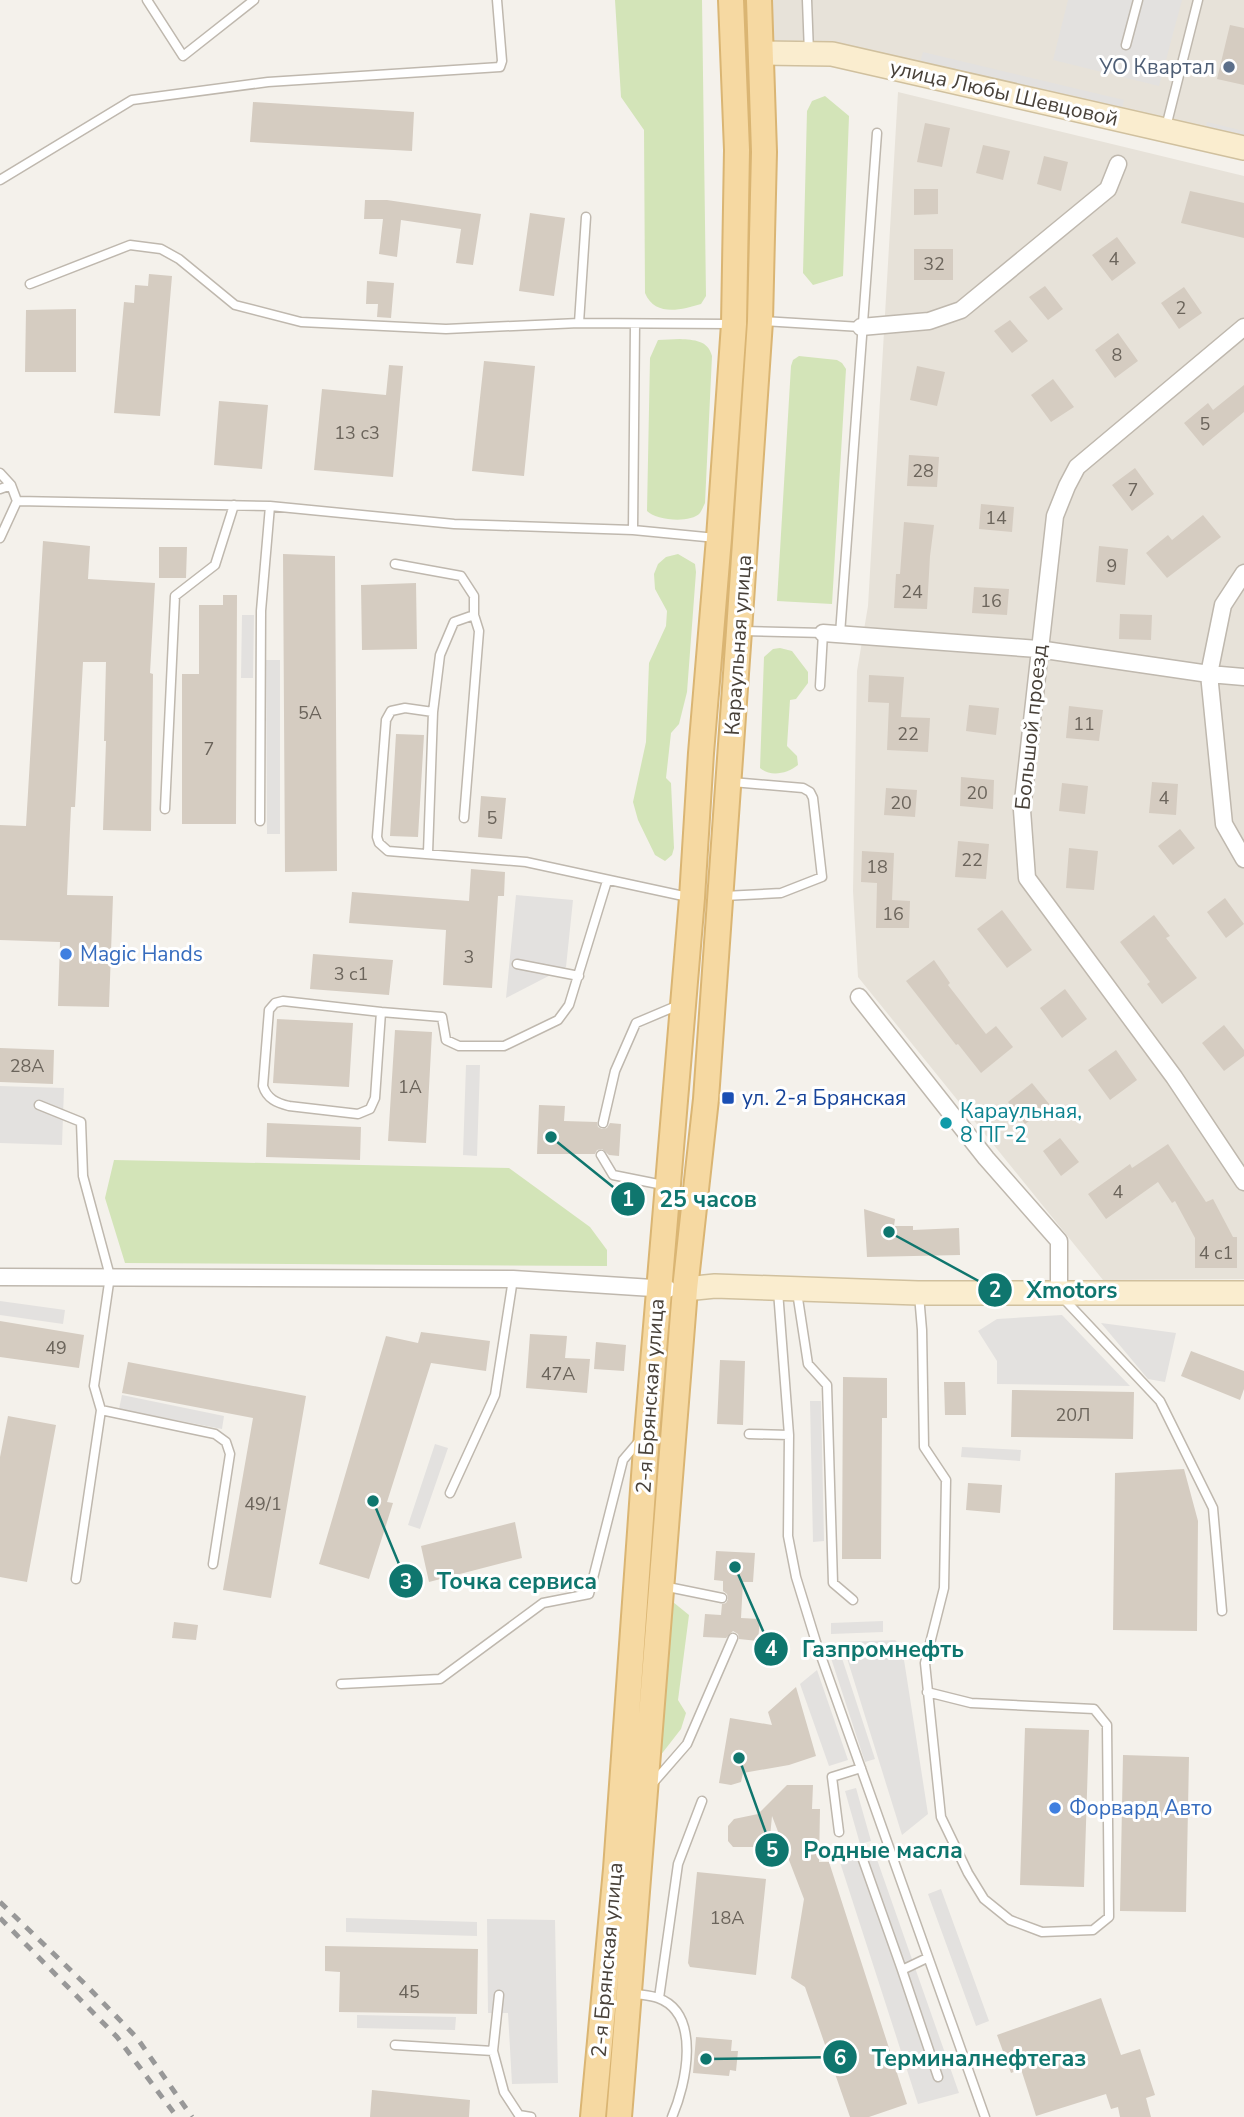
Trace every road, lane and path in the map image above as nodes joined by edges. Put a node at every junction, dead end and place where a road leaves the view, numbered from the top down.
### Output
1 (147, 0) edge
2 (254, 0) edge
3 (497, 0) edge
4 (731, 0) edge
5 (807, 0) edge
6 (1138, 0) edge
7 (1198, 0) edge
8 (763, 1) edge
9 (1126, 45) dead end
10 (762, 53) junction
11 (810, 54) junction
12 (1166, 130) junction
13 (877, 132) dead end
14 (1244, 148) edge
15 (1118, 164) dead end
16 (0, 180) edge
17 (586, 217) dead end
18 (30, 284) dead end
19 (760, 321) junction
20 (579, 323) junction
21 (635, 324) junction
22 (734, 324) junction
23 (861, 327) junction
24 (1244, 327) edge
25 (0, 473) edge
26 (12, 485) junction
27 (0, 489) edge
28 (17, 501) junction
29 (234, 505) junction
30 (270, 506) junction
31 (633, 530) junction
32 (0, 538) edge
33 (719, 538) junction
34 (396, 564) dead end
35 (1244, 573) edge
36 (474, 615) junction
37 (739, 631) junction
38 (832, 634) junction
39 (1038, 649) junction
40 (1209, 674) junction
41 (1244, 677) edge
42 (820, 686) dead end
43 (433, 712) junction
44 (729, 782) junction
45 (166, 809) dead end
46 (464, 818) dead end
47 (260, 821) dead end
48 (428, 853) junction
49 (1244, 859) edge
50 (607, 881) junction
51 (721, 896) junction
52 (692, 898) junction
53 (517, 964) dead end
54 (579, 976) junction
55 (859, 997) dead end
56 (683, 1003) junction
57 (381, 1012) junction
58 (39, 1105) dead end
59 (603, 1123) dead end
60 (601, 1155) dead end
61 (1244, 1182) edge
62 (669, 1186) junction
63 (110, 1276) junction
64 (0, 1277) edge
65 (513, 1279) junction
66 (659, 1289) junction
67 (685, 1289) junction
68 (787, 1289) junction
69 (918, 1293) junction
70 (1244, 1293) edge
71 (1059, 1294) junction
72 (101, 1410) junction
73 (647, 1434) junction
74 (748, 1434) dead end
75 (789, 1435) junction
76 (450, 1493) dead end
77 (213, 1564) dead end
78 (76, 1579) dead end
79 (663, 1586) junction
80 (722, 1598) dead end
81 (853, 1600) dead end
82 (1222, 1611) dead end
83 (733, 1638) dead end
84 (341, 1684) dead end
85 (927, 1692) junction
86 (861, 1768) junction
87 (646, 1791) junction
88 (702, 1801) dead end
89 (839, 1832) dead end
90 (862, 1857) dead end
91 (927, 1958) junction
92 (902, 1970) junction
93 (630, 1993) junction
94 (499, 1995) dead end
95 (659, 1998) junction
96 (395, 2045) dead end
97 (493, 2051) junction
98 (938, 2077) dead end
99 (531, 2117) edge
100 (593, 2117) edge
101 (619, 2117) edge
102 (672, 2117) edge
103 (985, 2117) edge

1 - 2 lane
3 - 16 lane
4 - 22 main road, Караульная улица
5 - 11 lane
6 - 9 lane
7 - 12 lane
8 - 10 main road, Караульная улица
10 - 11 street, улица Любы Шевцовой
10 - 19 main road, Караульная улица
11 - 12 street, улица Любы Шевцовой
12 - 14 street, улица Любы Шевцовой
13 - 23 lane
15 - 23 street
17 - 20 lane
18 - 20 lane
19 - 23 lane
19 - 37 main road, Караульная улица
20 - 21 lane
21 - 22 lane
21 - 31 lane
22 - 33 main road, Караульная улица
23 - 38 lane
24 - 39 street, Большой проезд
25 - 26 lane
26 - 27 lane
26 - 28 lane
28 - 29 lane
28 - 32 lane
29 - 30 lane
29 - 45 lane
30 - 31 lane
30 - 47 lane
31 - 33 lane
33 - 52 main road, Караульная улица
34 - 36 lane
35 - 40 street
36 - 43 lane
36 - 46 lane
37 - 38 lane
37 - 44 main road, Караульная улица
38 - 39 street
38 - 42 lane
39 - 40 street
39 - 61 street, Большой проезд
40 - 41 street
40 - 49 street
43 - 48 lane
43 - 48 lane
44 - 51 main road, Караульная улица
44 - 51 lane
48 - 50 lane
50 - 52 lane
50 - 54 lane
51 - 67 main road, Караульная улица
52 - 56 main road, Караульная улица
53 - 54 lane
54 - 57 lane
55 - 71 street
56 - 59 lane
56 - 62 main road, Караульная улица
57 - 57 lane
58 - 63 lane
60 - 62 lane
62 - 66 main road, Караульная улица
63 - 64 street, 2-я Брянская улица
63 - 65 street, 2-я Брянская улица
63 - 72 lane
65 - 66 street, 2-я Брянская улица
65 - 76 lane
66 - 67 street
66 - 73 main road, 2-я Брянская улица
67 - 68 street
67 - 79 main road, 2-я Брянская улица
68 - 69 street
68 - 75 lane
68 - 81 lane
69 - 71 street
69 - 85 lane
70 - 71 street
71 - 82 lane
72 - 77 lane
72 - 78 lane
73 - 84 lane
73 - 100 main road, 2-я Брянская улица
74 - 75 lane
75 - 86 lane
79 - 80 lane
79 - 87 main road, 2-я Брянская улица
83 - 87 lane
85 - 85 lane
86 - 89 lane
86 - 91 lane
87 - 93 main road, 2-я Брянская улица
88 - 95 lane
90 - 92 lane
91 - 92 lane
91 - 103 lane
92 - 98 lane
93 - 95 lane
93 - 101 main road, 2-я Брянская улица
94 - 97 lane
95 - 102 lane
96 - 97 lane
97 - 99 lane

